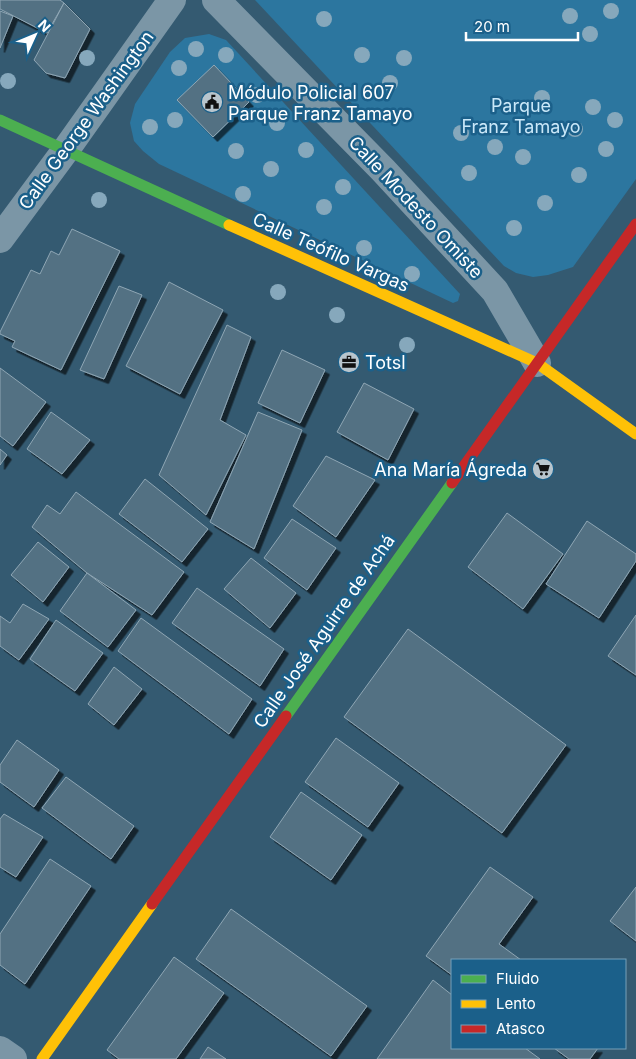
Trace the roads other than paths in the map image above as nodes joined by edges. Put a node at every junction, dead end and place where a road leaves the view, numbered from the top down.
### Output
1 (172, 0) edge
2 (216, 0) edge
3 (0, 120) edge
4 (66, 151) junction
5 (636, 224) edge
6 (0, 239) edge
7 (537, 363) junction
8 (636, 434) edge
9 (0, 1050) edge
10 (13, 1059) edge
11 (42, 1059) edge

1 - 4 street, Calle George Washington
2 - 7 street, Calle Modesto Omiste
3 - 4 street, Calle Teófilo Vargas
4 - 6 street, Calle George Washington
4 - 7 street, Calle Teófilo Vargas
5 - 7 street, Calle José Aguirre de Achá
7 - 8 street, Calle Teófilo Vargas
7 - 11 street, Calle José Aguirre de Achá
9 - 10 street

